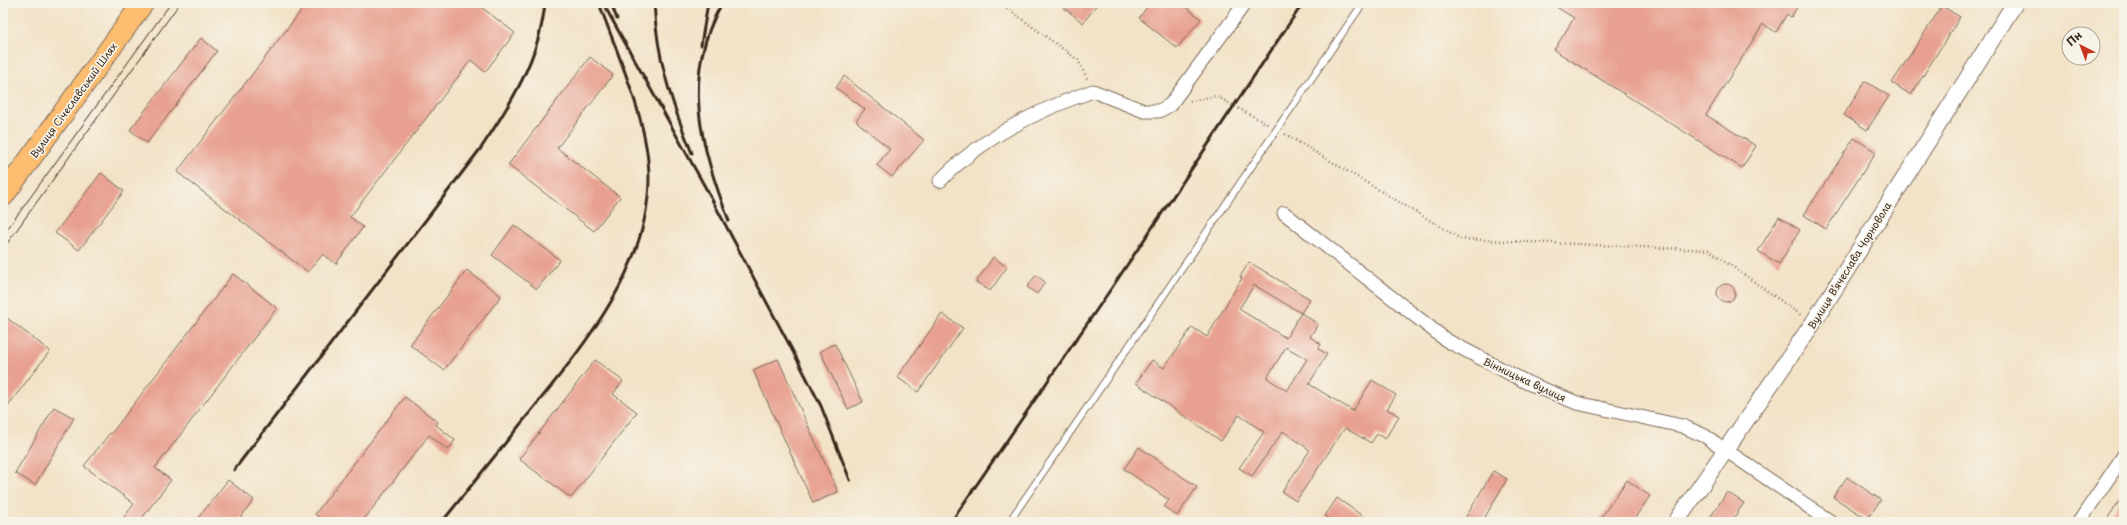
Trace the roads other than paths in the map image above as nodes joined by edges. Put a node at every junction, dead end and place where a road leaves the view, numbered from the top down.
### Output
1 (144, 3) edge
2 (1245, 3) edge
3 (1363, 3) edge
4 (2015, 3) edge
5 (940, 181) dead end
6 (3, 196) edge
7 (1284, 213) dead end
8 (1727, 450) junction
9 (2124, 455) edge
10 (1010, 522) edge
11 (1676, 522) edge
12 (1830, 522) edge
13 (2079, 522) edge

1 - 6 main road, Вулиця Січеславський Шлях
2 - 5 street
3 - 10 lane
4 - 8 street, Вулиця Вʼячеслава Чорновола
7 - 8 street, Вінницька вулиця
8 - 11 street, Вулиця Вʼячеслава Чорновола
8 - 12 street, Вінницька вулиця
9 - 13 street

